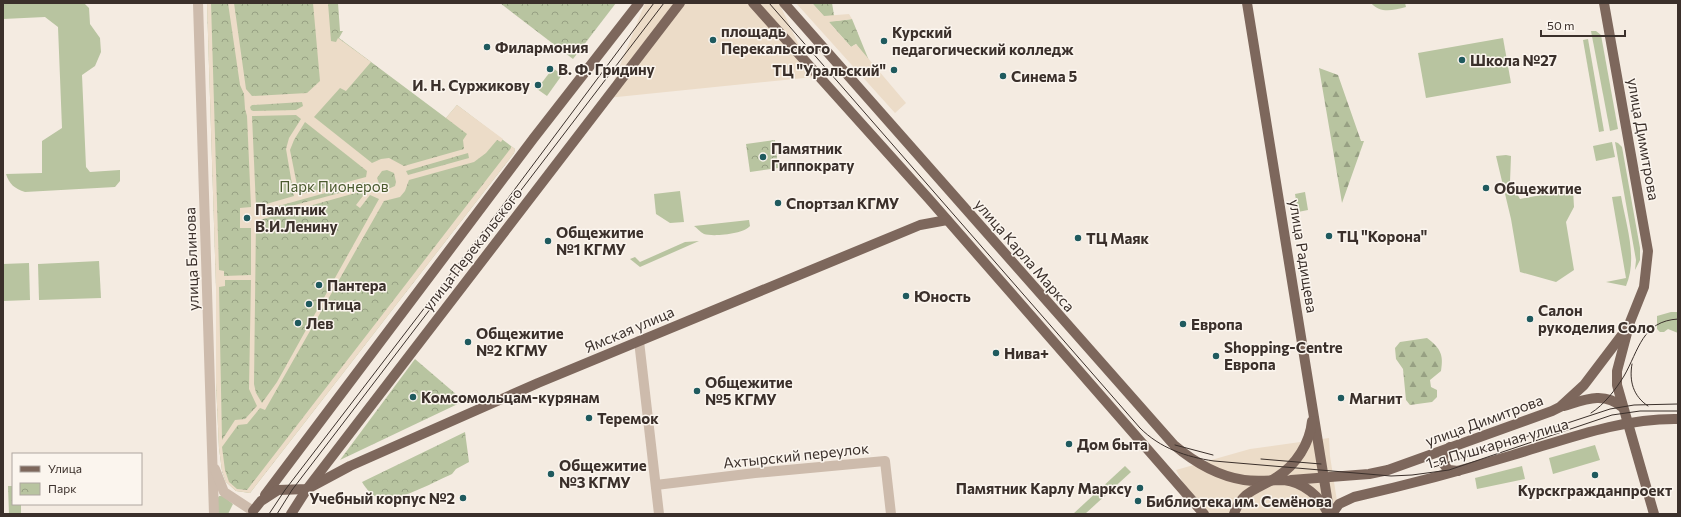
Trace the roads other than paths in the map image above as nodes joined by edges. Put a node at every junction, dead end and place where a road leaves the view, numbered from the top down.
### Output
1 (198, 3) edge
2 (639, 3) edge
3 (680, 3) edge
4 (753, 3) edge
5 (784, 3) edge
6 (1247, 3) edge
7 (1604, 3) edge
8 (947, 220) junction
9 (1628, 328) junction
10 (639, 341) junction
11 (1312, 405) junction
12 (1622, 407) junction
13 (1560, 408) junction
14 (1678, 419) edge
15 (1627, 423) junction
16 (1450, 447) junction
17 (212, 463) junction
18 (1460, 471) junction
19 (1324, 478) junction
20 (1271, 481) junction
21 (656, 485) junction
22 (307, 489) junction
23 (252, 512) edge
24 (214, 514) edge
25 (291, 514) edge
26 (659, 514) edge
27 (891, 514) edge
28 (1204, 514) edge
29 (1234, 514) edge
30 (1330, 514) edge
31 (1654, 514) edge

1 - 17 street, улица Блинова
2 - 23 main road, улица Перекальского
3 - 22 main road, улица Перекальского
4 - 8 main road
5 - 20 main road, улица Карла Маркса
6 - 11 main road, улица Радищева
7 - 9 main road, улица Димитрова
8 - 10 main road, Ямская улица
8 - 28 main road
9 - 12 main road
9 - 13 main road, улица Димитрова
10 - 21 street
10 - 22 main road, Ямская улица
11 - 19 main road, улица Радищева
11 - 20 main road
12 - 13 main road
12 - 15 main road
13 - 16 main road, улица Димитрова
14 - 15 main road, 1-я Пушкарная улица
15 - 18 main road, 1-я Пушкарная улица
15 - 31 main road
16 - 18 main road
16 - 19 main road, улица Димитрова
17 - 23 street
17 - 24 street, улица Блинова
18 - 30 main road, 1-я Пушкарная улица
19 - 20 main road, улица Димитрова
19 - 30 main road, улица Радищева
20 - 29 main road
20 - 30 main road
21 - 26 street
21 - 27 street, Ахтырский переулок
22 - 23 main road
22 - 25 main road, улица Перекальского

